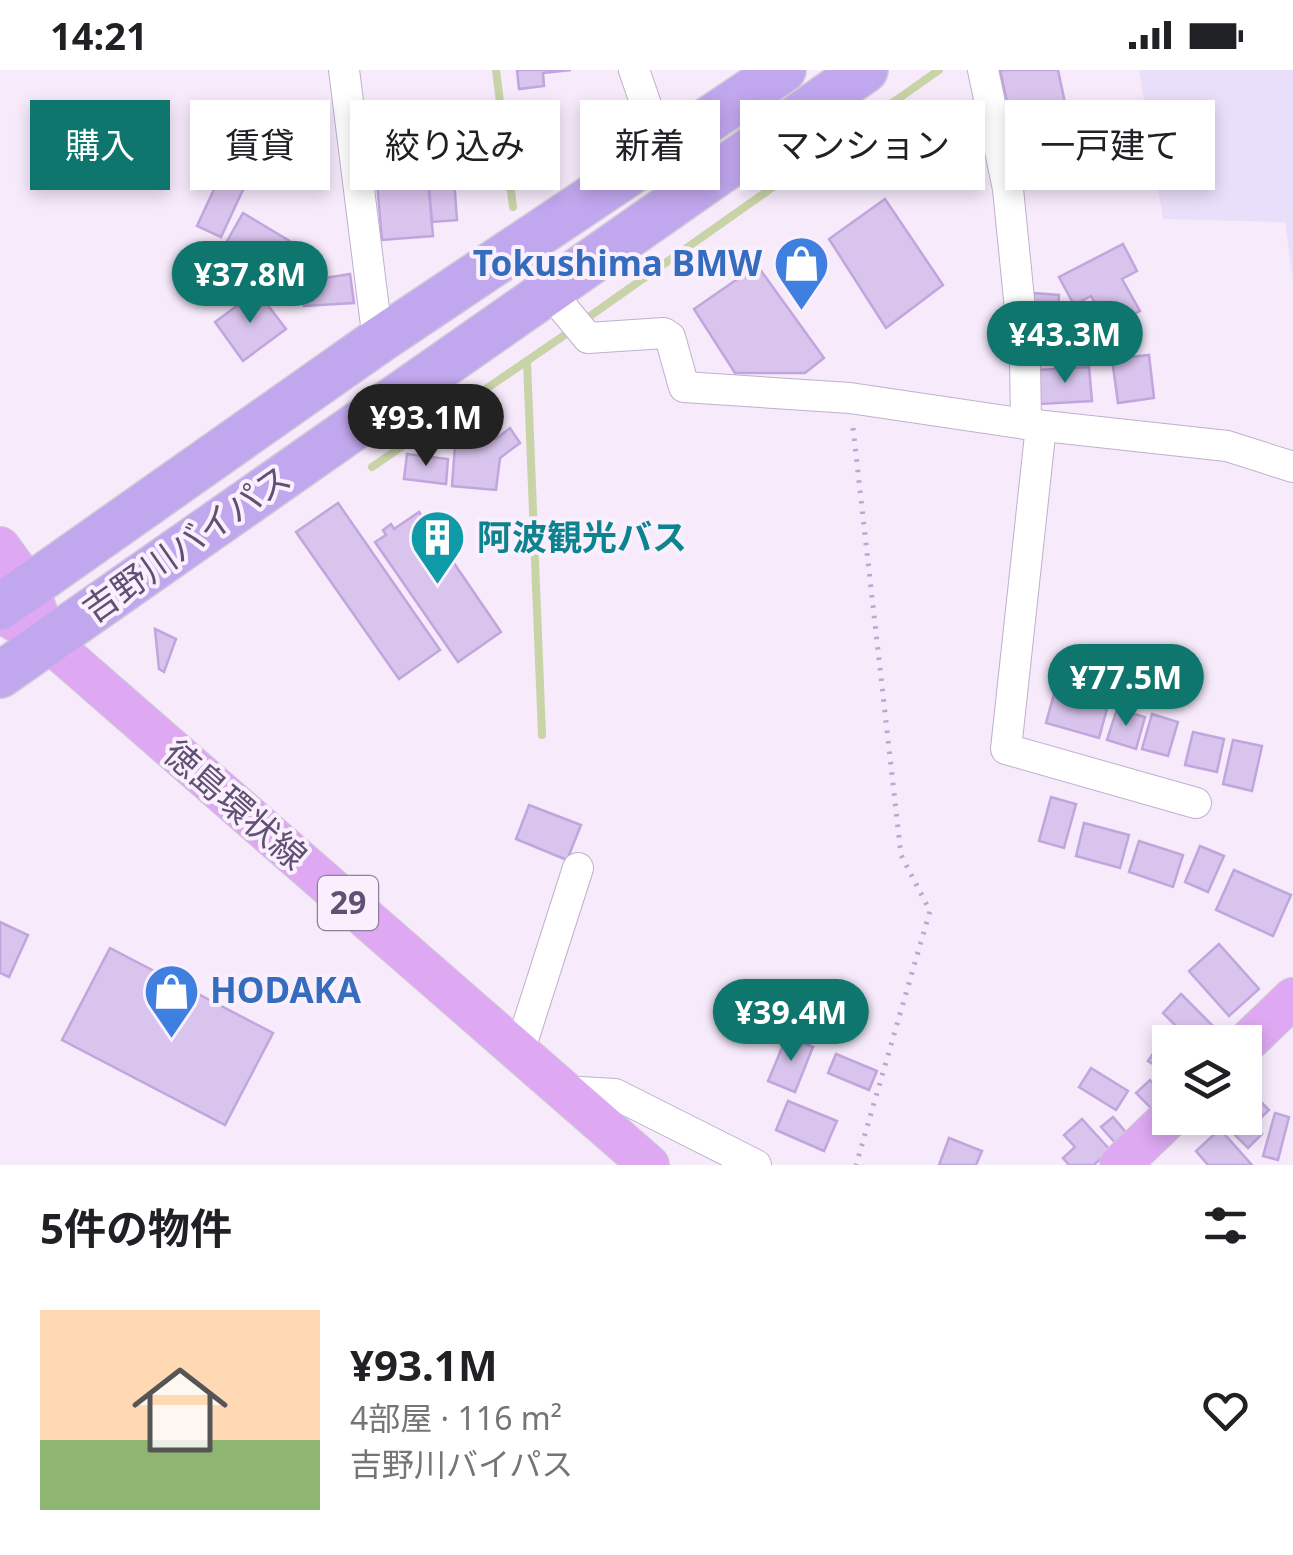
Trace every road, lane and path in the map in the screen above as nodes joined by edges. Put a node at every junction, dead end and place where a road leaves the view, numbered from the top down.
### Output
1 (344, 70) edge
2 (634, 70) edge
3 (784, 70) edge
4 (865, 70) edge
5 (983, 70) edge
6 (644, 100) edge
7 (720, 112) edge
8 (604, 190) edge
9 (569, 315) junction
10 (378, 342) junction
11 (850, 398) junction
12 (1033, 425) junction
13 (1293, 467) edge
14 (0, 547) edge
15 (10, 601) edge
16 (48, 641) junction
17 (0, 675) edge
18 (1196, 803) dead end
19 (578, 868) dead end
20 (1293, 998) edge
21 (1262, 1028) edge
22 (519, 1052) junction
23 (563, 1091) junction
24 (1152, 1134) edge
25 (649, 1165) edge
26 (756, 1165) edge
27 (856, 1165) edge
28 (1120, 1165) edge

1 - 10 street
2 - 6 street
3 - 7 highway, 吉野川バイパス
4 - 9 highway, 吉野川バイパス
5 - 12 street
8 - 10 highway, 吉野川バイパス
9 - 11 street
9 - 16 highway, 吉野川バイパス
10 - 15 highway, 吉野川バイパス
11 - 12 street
11 - 27 path
12 - 13 street
12 - 18 street
14 - 15 main road, 徳島環状線 / 29
15 - 16 main road, 徳島環状線 / 29
16 - 17 highway, 吉野川バイパス
16 - 22 main road, 徳島環状線 / 29
19 - 22 street
20 - 21 main road
22 - 23 main road, 徳島環状線 / 29
23 - 25 main road, 徳島環状線 / 29
23 - 26 street
24 - 28 main road

